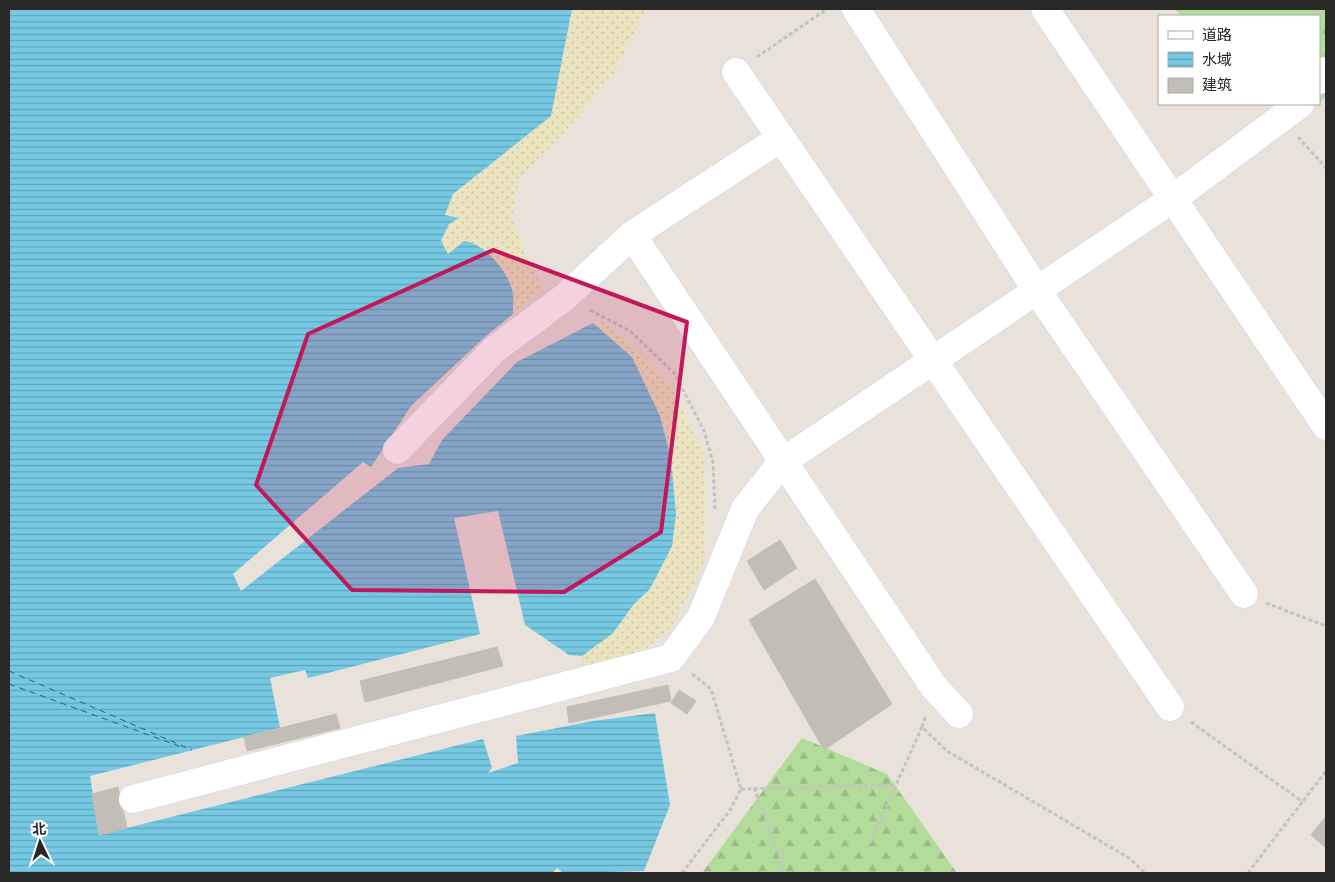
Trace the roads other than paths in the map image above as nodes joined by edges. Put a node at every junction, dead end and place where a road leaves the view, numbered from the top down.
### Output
1 (856, 9) edge
2 (1045, 9) edge
3 (736, 72) road end
4 (1291, 111) edge
5 (780, 138) junction
6 (1174, 198) junction
7 (632, 235) junction
8 (1036, 289) junction
9 (931, 359) junction
10 (1326, 426) edge
11 (397, 450) dead end
12 (782, 462) junction
13 (1244, 594) road end
14 (1170, 707) road end
15 (959, 714) dead end
16 (133, 799) dead end

1 - 8 street
2 - 6 street
3 - 5 street
4 - 6 street
5 - 7 street
5 - 9 street
6 - 8 street
6 - 10 street
7 - 11 street
7 - 12 street
8 - 9 street
8 - 13 street
9 - 12 street
9 - 14 street
12 - 15 street
12 - 16 street

